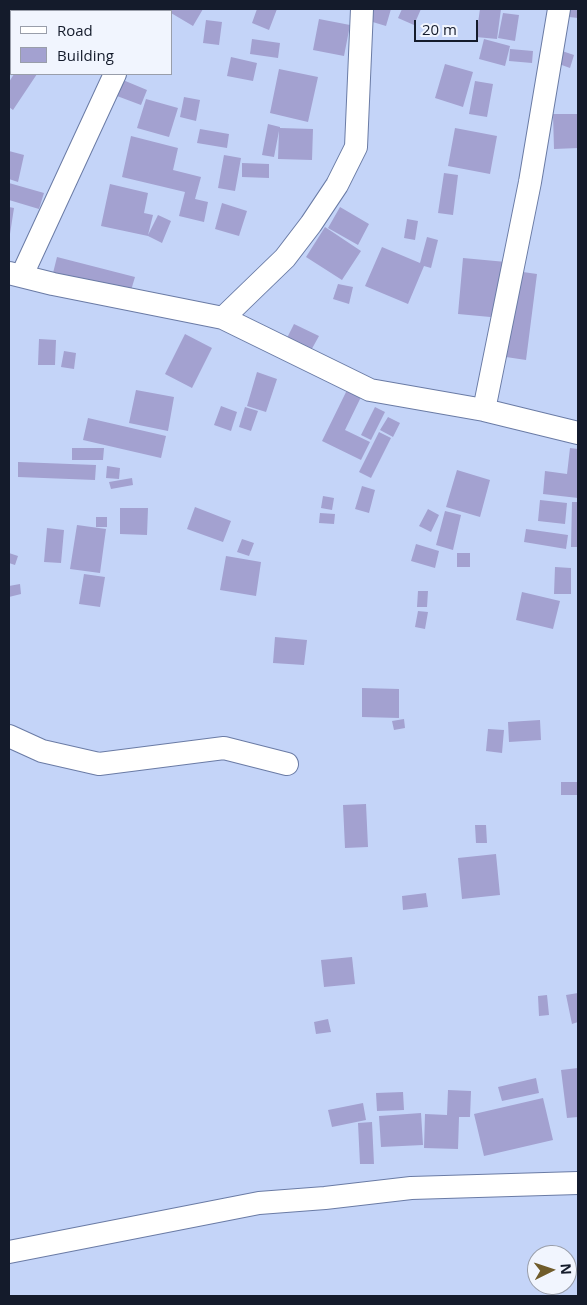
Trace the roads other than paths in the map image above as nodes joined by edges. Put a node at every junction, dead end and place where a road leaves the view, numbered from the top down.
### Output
1 (362, 9) edge
2 (559, 9) edge
3 (115, 75) edge
4 (16, 274) edge
5 (223, 318) junction
6 (484, 410) junction
7 (578, 433) edge
8 (9, 736) edge
9 (287, 764) dead end
10 (578, 1183) edge
11 (9, 1252) edge

1 - 5 street
2 - 6 street
3 - 4 street
4 - 5 street
5 - 6 street
6 - 7 street
8 - 9 street
10 - 11 street

